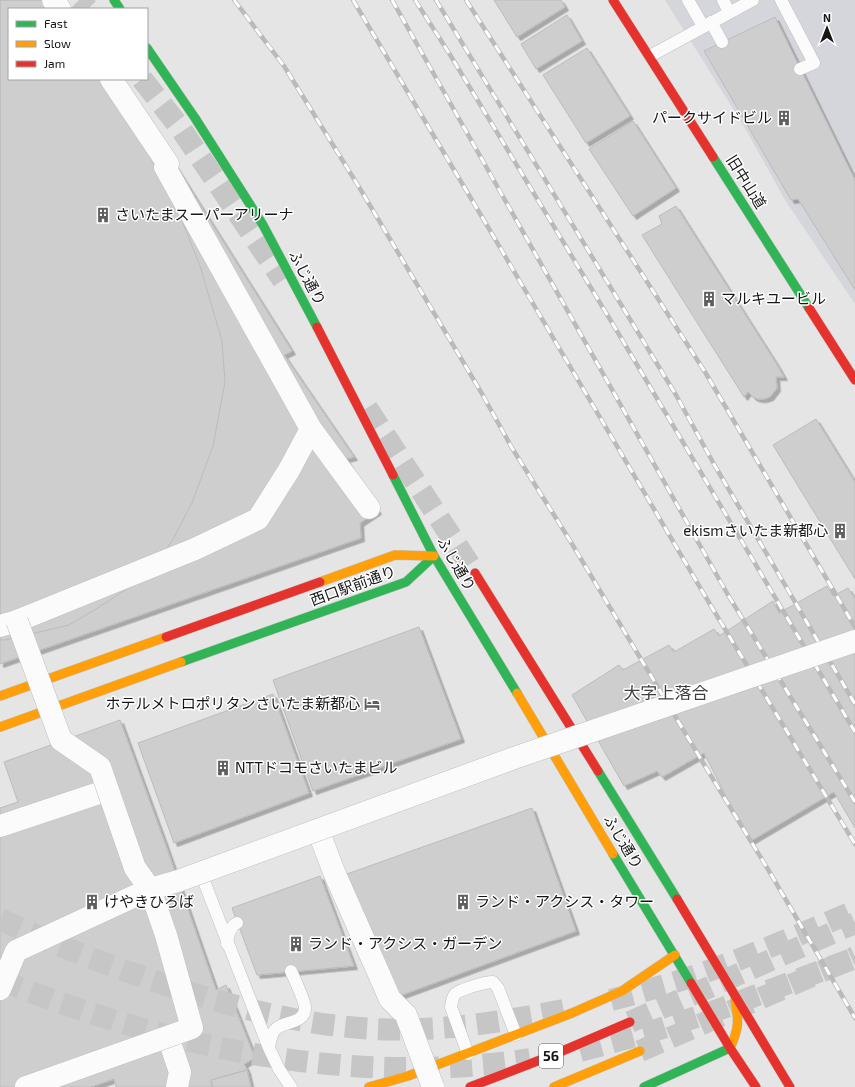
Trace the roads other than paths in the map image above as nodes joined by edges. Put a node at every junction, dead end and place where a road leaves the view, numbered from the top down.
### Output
1 (53, 0) edge
2 (613, 0) edge
3 (688, 0) edge
4 (723, 0) edge
5 (753, 0) edge
6 (781, 0) edge
7 (59, 8) edge
8 (729, 12) junction
9 (707, 24) junction
10 (722, 42) dead end
11 (148, 49) edge
12 (650, 56) junction
13 (800, 69) dead end
14 (112, 80) edge
15 (855, 380) edge
16 (311, 429) junction
17 (369, 508) dead end
18 (434, 556) junction
19 (475, 573) tunnel mouth
20 (8, 624) edge
21 (855, 641) edge
22 (0, 696) edge
23 (0, 727) edge
24 (545, 740) junction
25 (108, 790) junction
26 (0, 826) edge
27 (318, 830) junction
28 (150, 888) junction
29 (237, 923) dead end
30 (228, 944) junction
31 (675, 955) junction
32 (291, 972) dead end
33 (0, 989) edge
34 (732, 990) junction
35 (630, 1022) tunnel mouth
36 (516, 1035) junction
37 (168, 1037) junction
38 (269, 1048) junction
39 (730, 1048) junction
40 (640, 1051) tunnel mouth
41 (468, 1054) junction
42 (26, 1087) edge
43 (177, 1087) edge
44 (291, 1087) edge
45 (369, 1087) edge
46 (433, 1087) edge
47 (470, 1087) edge
48 (554, 1087) edge
49 (644, 1087) edge
50 (756, 1087) edge
51 (790, 1087) edge

1 - 7 street
2 - 12 main road, 旧中山道
3 - 9 lane
4 - 8 lane
5 - 8 lane
6 - 13 lane
8 - 9 lane
9 - 10 lane
9 - 12 lane
11 - 18 main road, ふじ通り
12 - 15 main road, 旧中山道
14 - 16 street
16 - 17 street
16 - 20 street
18 - 22 main road, 西口駅前通り
18 - 23 main road, 西口駅前通り
18 - 24 main road, ふじ通り
19 - 34 main road
20 - 25 street, bridge
21 - 27 street, bridge
24 - 30 lane
24 - 31 main road, ふじ通り
25 - 26 street
25 - 28 street, bridge
27 - 28 street, bridge
27 - 46 street, bridge
28 - 33 street, bridge
28 - 37 street, bridge
29 - 30 lane
30 - 38 lane
31 - 36 main road
31 - 39 main road, ふじ通り
32 - 38 lane
34 - 39 main road
34 - 51 main road
35 - 47 main road, 56
36 - 41 main road
36 - 41 lane
37 - 42 street, bridge
37 - 43 street
38 - 44 lane
39 - 49 main road
39 - 50 main road, ふじ通り
40 - 48 main road, 56
41 - 45 main road

